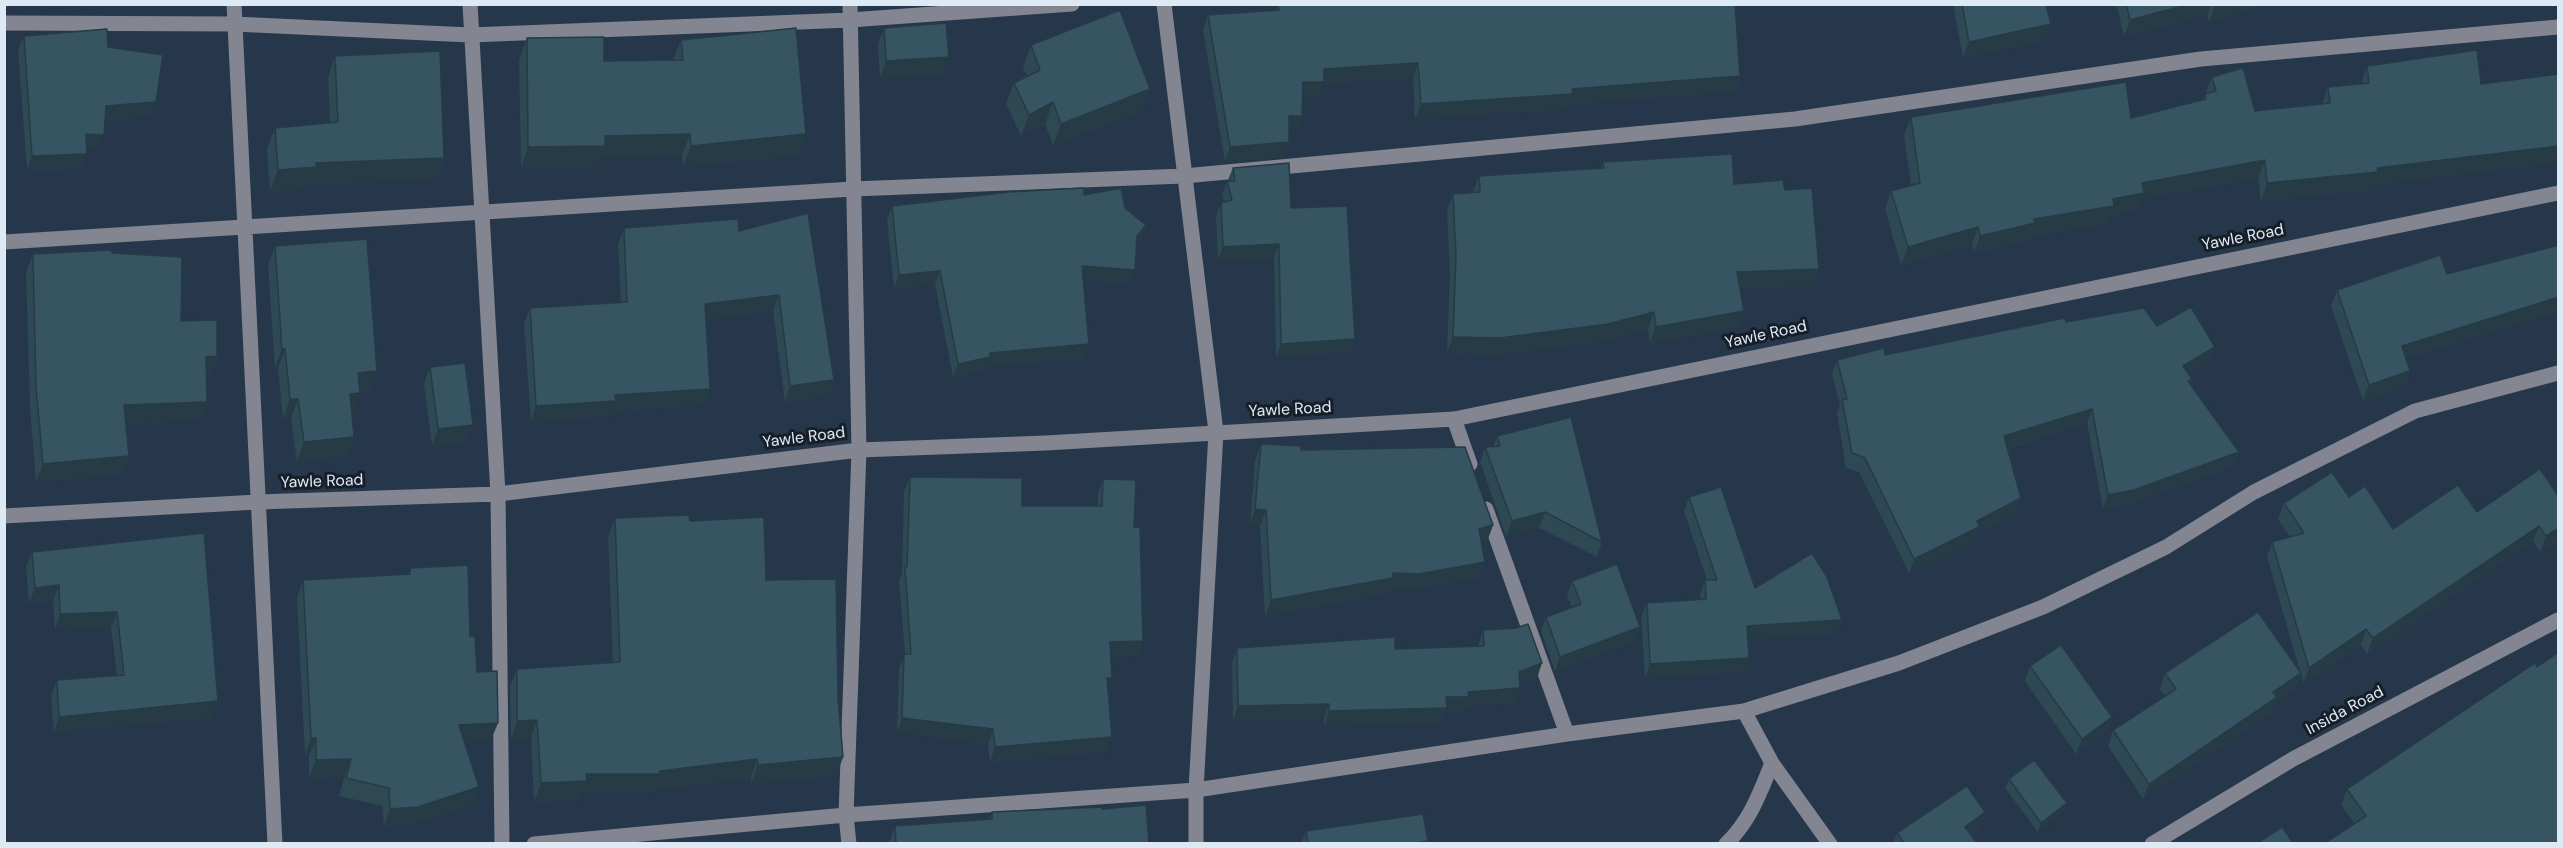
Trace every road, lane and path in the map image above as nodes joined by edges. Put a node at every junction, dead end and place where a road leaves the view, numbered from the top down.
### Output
1 (234, 4) edge
2 (470, 4) edge
3 (1072, 4) edge
4 (1164, 4) edge
5 (850, 12) edge
6 (4, 23) edge
7 (234, 24) junction
8 (2559, 27) edge
9 (470, 35) junction
10 (1184, 176) junction
11 (853, 189) junction
12 (2559, 193) edge
13 (481, 213) junction
14 (244, 226) junction
15 (4, 242) edge
16 (2559, 373) edge
17 (1454, 419) junction
18 (1216, 432) junction
19 (859, 450) junction
20 (1474, 475) edge
21 (498, 494) junction
22 (1482, 498) edge
23 (258, 502) junction
24 (4, 516) edge
25 (2559, 620) edge
26 (1744, 711) junction
27 (1567, 734) junction
28 (1772, 763) junction
29 (1196, 789) junction
30 (846, 815) junction
31 (275, 843) edge
32 (502, 843) edge
33 (534, 843) edge
34 (849, 843) edge
35 (1196, 843) edge
36 (1726, 843) edge
37 (1830, 843) edge
38 (2152, 843) edge

1 - 7 street
2 - 9 street
3 - 5 street
4 - 10 street
5 - 9 street
5 - 11 street
6 - 7 street
7 - 9 street
7 - 14 street
8 - 10 street
9 - 13 street
10 - 11 street
10 - 18 street
11 - 13 street
11 - 19 street
12 - 17 street, Yawle Road
13 - 14 street
13 - 21 street
14 - 15 street
14 - 23 street
16 - 26 street
17 - 18 street, Yawle Road
17 - 20 street
18 - 19 street, Yawle Road
18 - 29 street
19 - 21 street, Yawle Road
19 - 30 street
21 - 23 street, Yawle Road
21 - 32 street
22 - 27 street
23 - 24 street, Yawle Road
23 - 31 street
25 - 38 street, Insida Road
26 - 27 street
26 - 28 street
27 - 29 street
28 - 36 street
28 - 37 street
29 - 30 street
29 - 35 street
30 - 33 street
30 - 34 street

